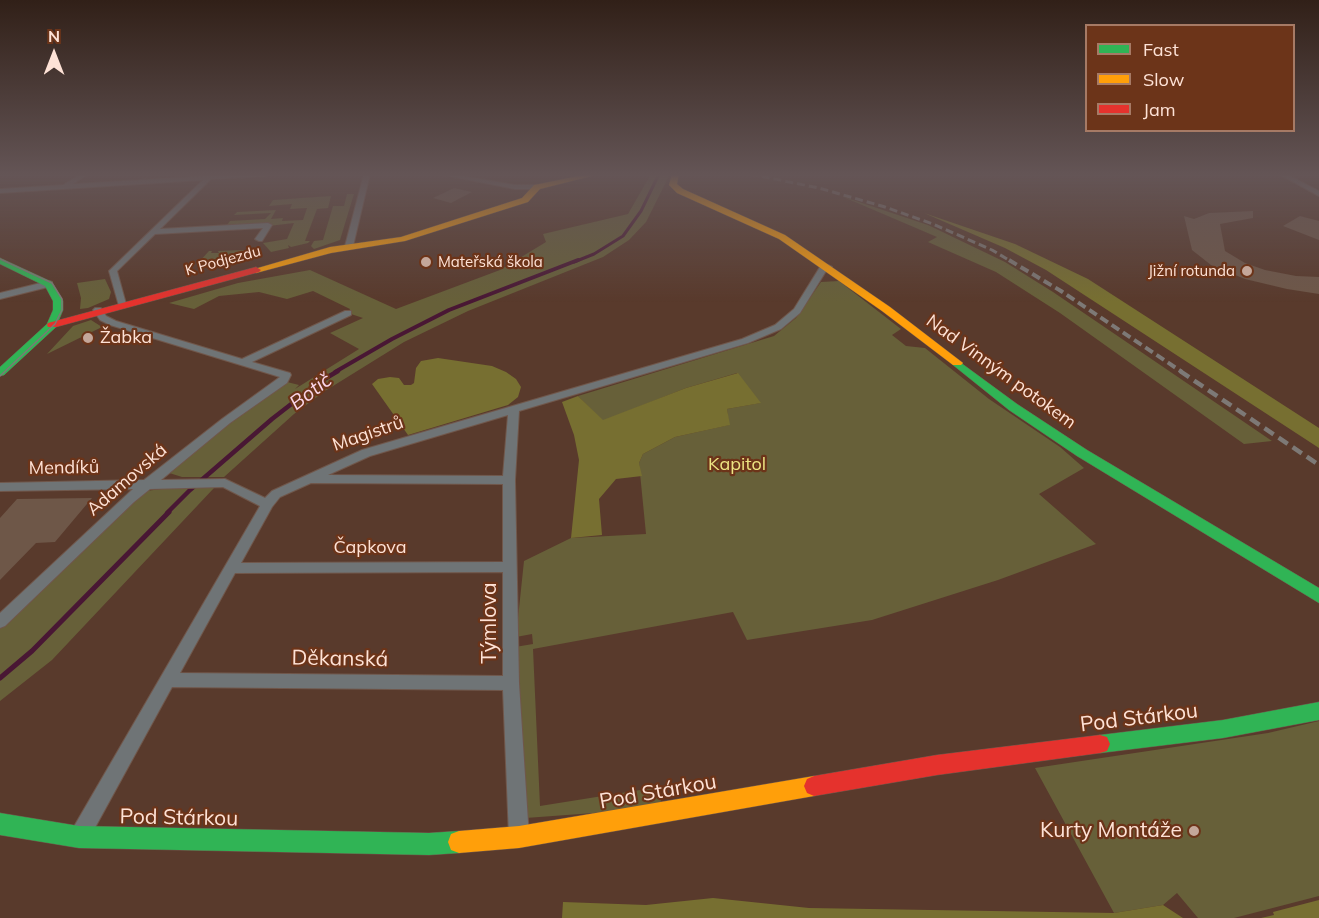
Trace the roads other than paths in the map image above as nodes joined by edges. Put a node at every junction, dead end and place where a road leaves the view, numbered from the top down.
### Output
1 (169, 217) edge
2 (356, 217) edge
3 (475, 217) edge
4 (739, 217) edge
5 (154, 232) junction
6 (259, 239) dead end
7 (349, 246) junction
8 (0, 261) edge
9 (828, 267) junction
10 (49, 284) junction
11 (0, 296) edge
12 (122, 304) junction
13 (98, 310) junction
14 (348, 313) dead end
15 (52, 325) junction
16 (241, 363) junction
17 (2, 369) edge
18 (514, 409) junction
19 (305, 479) junction
20 (509, 480) junction
21 (146, 485) junction
22 (0, 487) edge
23 (267, 504) junction
24 (510, 567) junction
25 (231, 568) junction
26 (1319, 596) edge
27 (0, 622) edge
28 (168, 680) junction
29 (511, 683) junction
30 (1319, 711) edge
31 (0, 824) edge
32 (79, 837) junction
33 (519, 837) junction

1 - 5 street
2 - 7 street
3 - 7 street, K Podjezdu
4 - 9 street, Nad Vinným potokem
5 - 6 street
5 - 12 street
7 - 12 street, K Podjezdu
8 - 10 street
9 - 18 street, Magistrů
9 - 26 street, Nad Vinným potokem
10 - 11 street
10 - 15 street
12 - 13 street, K Podjezdu
13 - 15 street, K Podjezdu
13 - 16 street
14 - 16 street
15 - 17 street
16 - 21 street, Adamovská
18 - 19 street, Magistrů
18 - 20 street, Týmlova
19 - 20 street
19 - 23 street, Magistrů
20 - 24 street, Týmlova
21 - 22 street, Mendíků
21 - 23 street, Mendíků
21 - 27 street, Adamovská
23 - 25 street, Magistrů
24 - 25 street, Čapkova
24 - 29 street, Týmlova
25 - 28 street, Magistrů
28 - 29 street, Děkanská
28 - 32 street, Magistrů
29 - 33 street, Týmlova
30 - 33 street, Pod Stárkou
31 - 32 street, Pod Stárkou
32 - 33 street, Pod Stárkou

